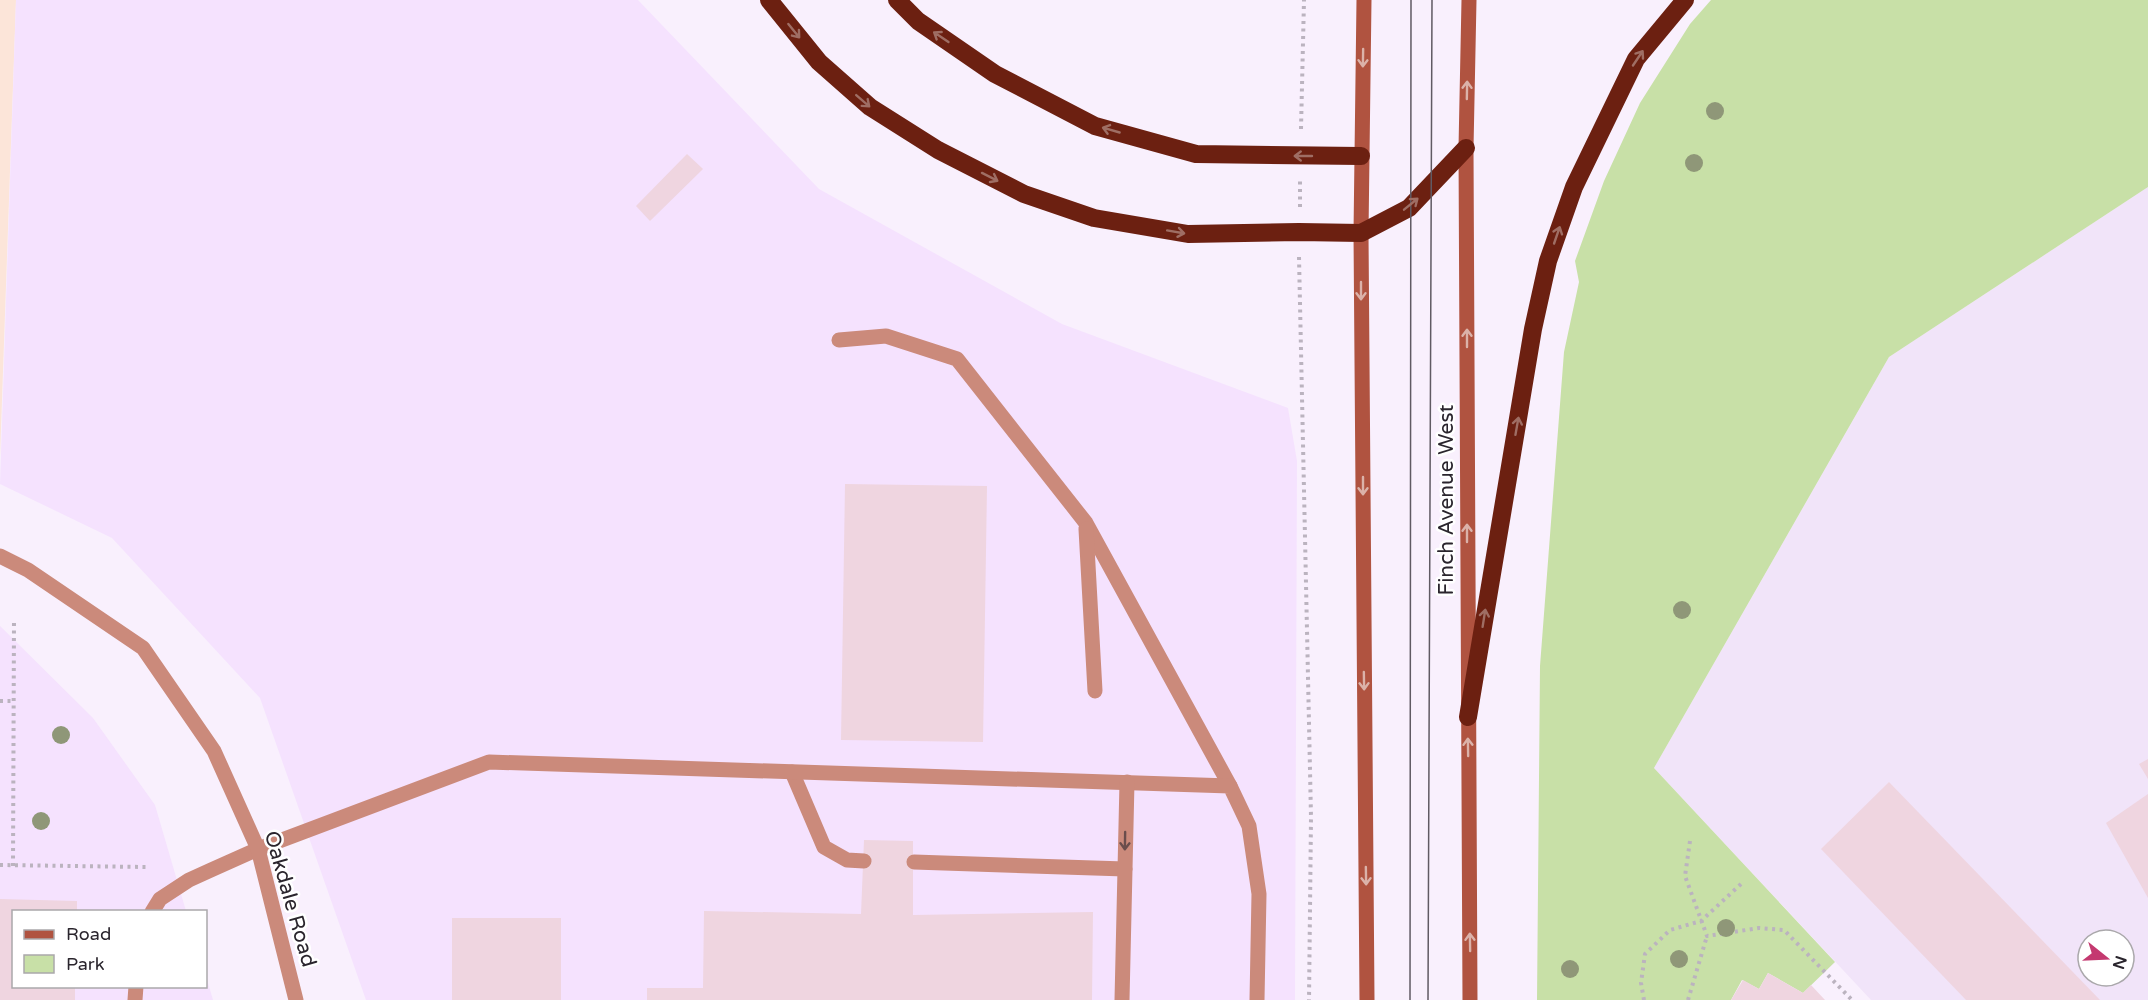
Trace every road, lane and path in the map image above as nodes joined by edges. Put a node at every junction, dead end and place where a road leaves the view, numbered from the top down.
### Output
1 (769, 0) edge
2 (897, 0) edge
3 (1304, 0) edge
4 (1364, 0) edge
5 (1469, 0) edge
6 (1685, 0) edge
7 (1466, 148) junction
8 (1301, 156) junction
9 (1361, 156) junction
10 (1299, 232) junction
11 (1360, 233) junction
12 (839, 340) dead end
13 (1086, 524) junction
14 (0, 556) edge
15 (14, 619) dead end
16 (1095, 691) dead end
17 (0, 701) edge
18 (14, 701) junction
19 (1467, 717) junction
20 (792, 772) junction
21 (1126, 782) junction
22 (1230, 786) junction
23 (1690, 841) dead end
24 (258, 849) junction
25 (864, 861) dead end
26 (914, 862) dead end
27 (0, 865) edge
28 (13, 866) junction
29 (146, 867) dead end
30 (1125, 869) junction
31 (1741, 884) dead end
32 (153, 910) edge
33 (1701, 921) junction
34 (1707, 936) junction
35 (296, 1000) edge
36 (1122, 1000) edge
37 (1257, 1000) edge
38 (1309, 1000) edge
39 (1367, 1000) edge
40 (1470, 1000) edge
41 (1644, 1000) edge
42 (1688, 1000) edge
43 (1852, 1000) edge

1 -> 10 highway
8 -> 2 highway
3 - 8 path
4 -> 9 main road
7 -> 5 main road, Finch Avenue West
19 -> 6 highway
11 -> 7 highway
19 -> 7 main road, Finch Avenue West
9 -> 8 highway
8 - 10 path
9 - 11 main road
10 - 11 highway
10 - 38 path
11 -> 39 main road
12 - 13 street
13 - 16 street
13 - 22 street
14 - 24 street, Oakdale Road
15 - 18 path
17 - 18 path
18 - 28 path
40 -> 19 main road, Finch Avenue West
20 - 21 street
20 - 24 street
20 - 25 street
21 - 22 street
21 -> 30 street
22 - 37 street
23 - 33 path
24 - 32 street
24 - 35 street, Oakdale Road
26 - 30 street
27 - 28 path
28 - 29 path
30 - 36 street
31 - 33 path
33 - 34 path
33 - 41 path
34 - 42 path
34 - 43 path

